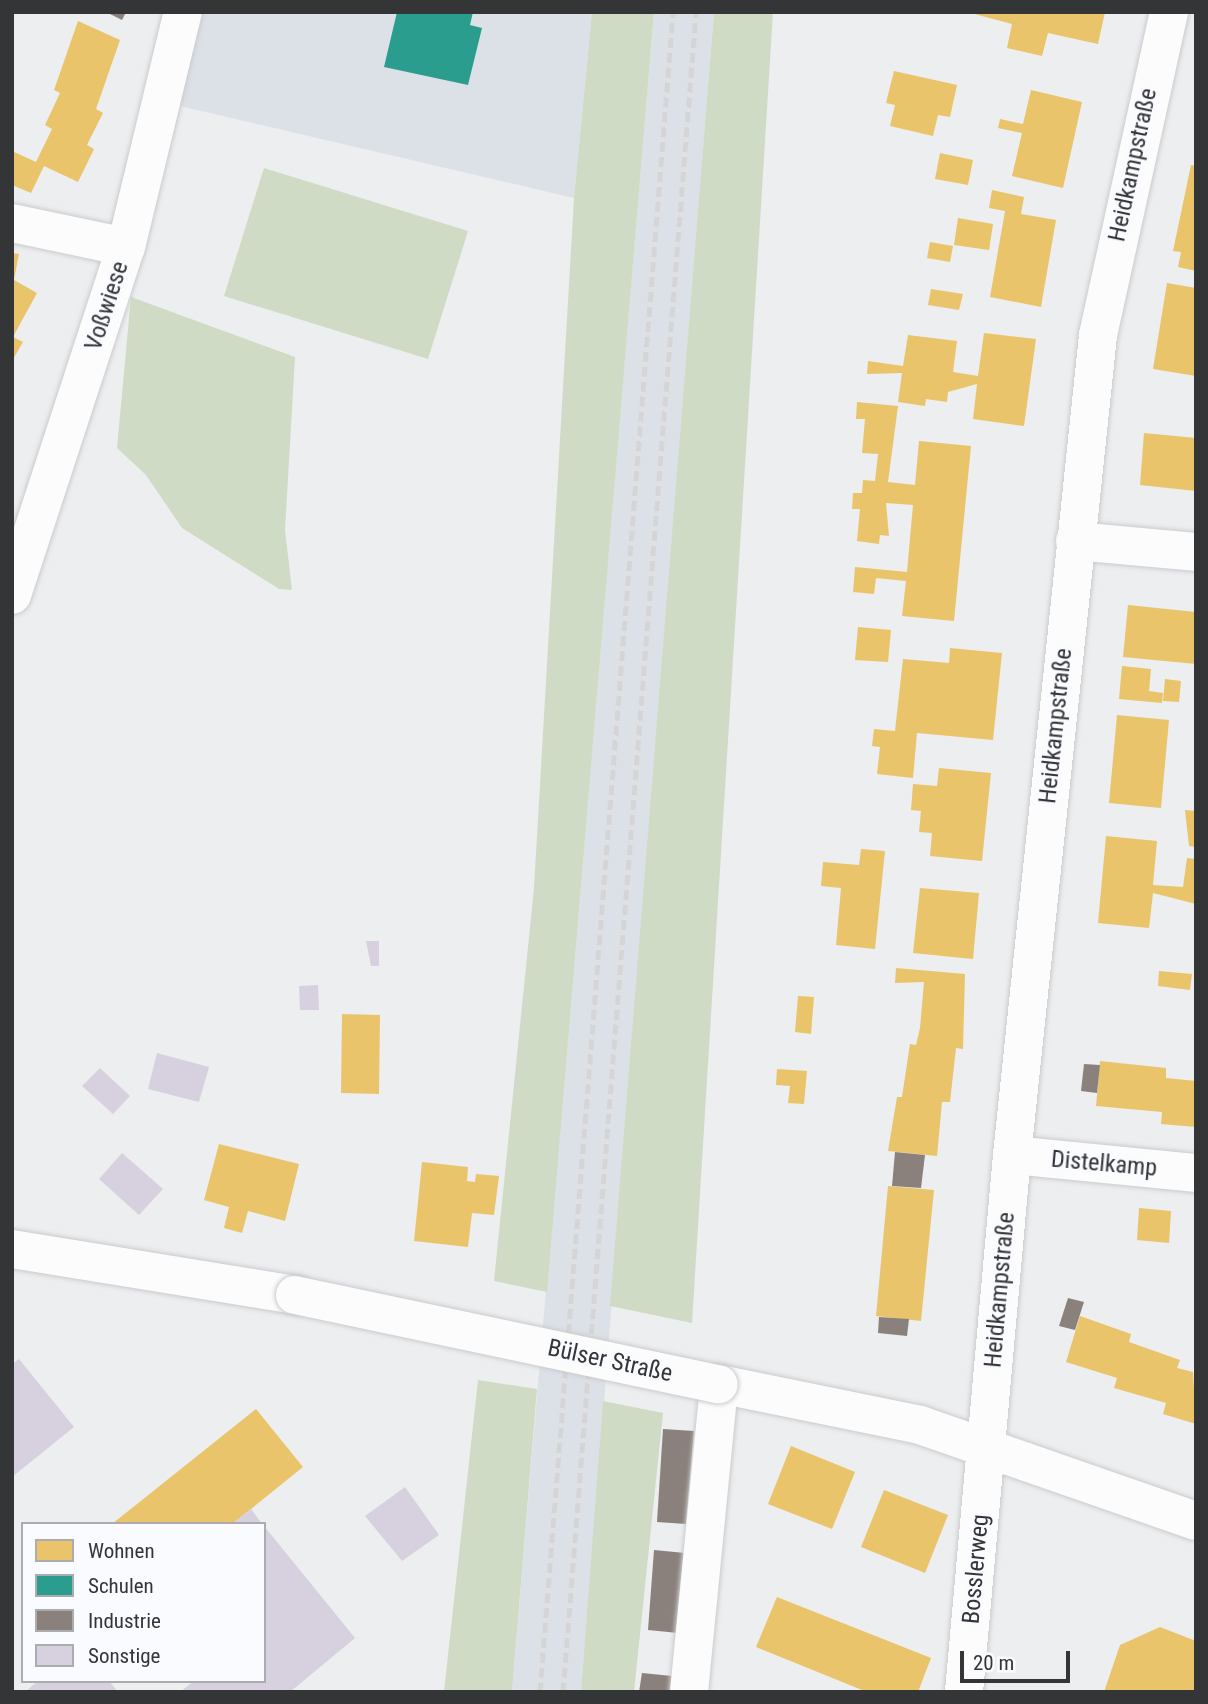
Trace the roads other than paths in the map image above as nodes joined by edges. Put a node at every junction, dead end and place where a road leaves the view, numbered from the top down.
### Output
1 (183, 12) edge
2 (1169, 12) edge
3 (12, 223) edge
4 (126, 247) junction
5 (1074, 541) junction
6 (1196, 552) edge
7 (12, 595) edge
8 (1012, 1156) junction
9 (1196, 1173) edge
10 (12, 1249) edge
11 (719, 1384) junction
12 (987, 1446) junction
13 (1196, 1521) edge
14 (689, 1692) edge
15 (964, 1692) edge

1 - 4 street, Voßwiese
2 - 5 street, Heidkampstraße
3 - 4 street
4 - 7 street, Voßwiese
5 - 6 street
5 - 8 street, Heidkampstraße
8 - 9 street, Distelkamp
8 - 12 street, Heidkampstraße
10 - 11 street, Bülser Straße, bridge
11 - 12 street, Bülser Straße
11 - 14 street
12 - 13 street, Bülser Straße
12 - 15 street, Bosslerweg

